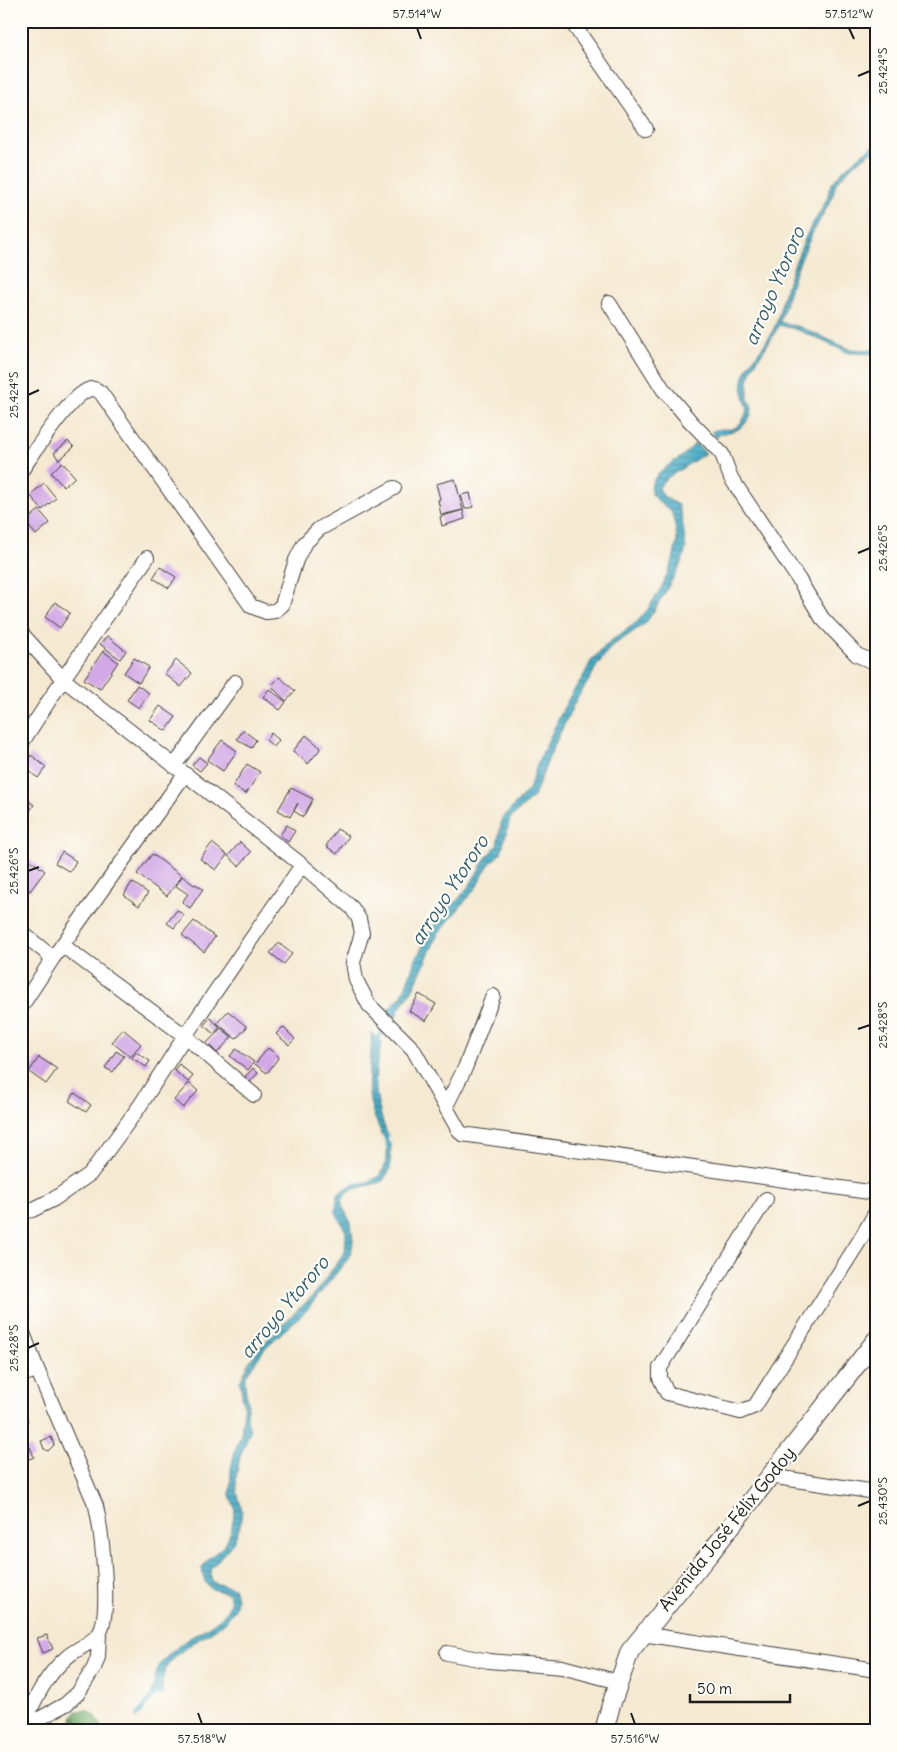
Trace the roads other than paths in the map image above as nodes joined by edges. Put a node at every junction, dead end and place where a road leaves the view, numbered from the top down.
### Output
1 (571, 21) edge
2 (646, 129) dead end
3 (609, 303) dead end
4 (21, 472) edge
5 (394, 488) dead end
6 (147, 558) dead end
7 (21, 633) edge
8 (876, 663) edge
9 (63, 679) junction
10 (235, 682) dead end
11 (21, 744) edge
12 (179, 770) junction
13 (302, 865) junction
14 (21, 932) edge
15 (62, 945) junction
16 (53, 958) junction
17 (493, 996) dead end
18 (21, 1007) edge
19 (185, 1036) junction
20 (254, 1095) dead end
21 (446, 1106) junction
22 (876, 1193) edge
23 (766, 1199) dead end
24 (876, 1212) edge
25 (25, 1213) edge
26 (21, 1328) edge
27 (876, 1340) edge
28 (37, 1369) junction
29 (21, 1376) edge
30 (769, 1476) junction
31 (876, 1492) edge
32 (99, 1634) junction
33 (642, 1634) junction
34 (448, 1653) dead end
35 (876, 1670) edge
36 (619, 1682) junction
37 (22, 1727) edge
38 (604, 1731) edge

1 - 2 street
3 - 8 street
4 - 5 street
6 - 9 street
7 - 9 street
9 - 11 street
9 - 12 street
10 - 12 street
12 - 13 street
12 - 15 street
13 - 19 street
13 - 21 street
14 - 16 street
15 - 16 street
15 - 19 street
16 - 18 street
17 - 21 street
19 - 20 street
19 - 25 street
21 - 22 street
23 - 24 street
26 - 28 street
27 - 30 main road, Avenida José Félix Godoy
28 - 29 street
28 - 32 street
30 - 31 street
30 - 33 main road, Avenida José Félix Godoy
32 - 37 street
32 - 37 street
33 - 35 street
33 - 36 main road, Avenida José Félix Godoy
34 - 36 street
36 - 38 main road, Avenida José Félix Godoy

